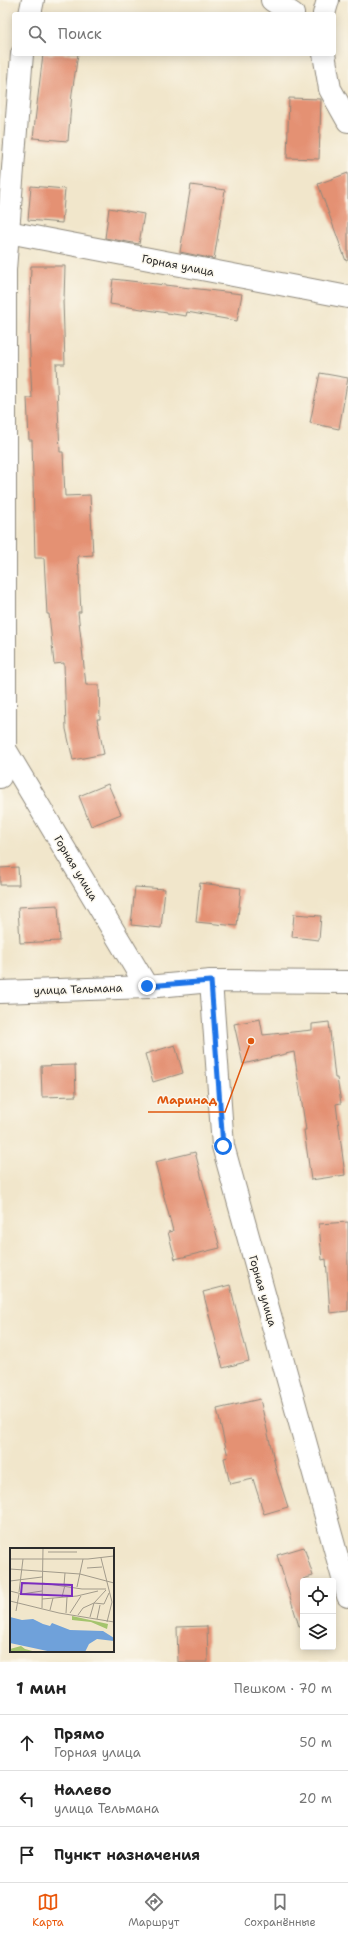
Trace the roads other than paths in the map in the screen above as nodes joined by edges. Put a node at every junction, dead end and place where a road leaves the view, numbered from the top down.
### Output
1 (33, 0) edge
2 (272, 0) edge
3 (328, 0) edge
4 (30, 12) edge
5 (290, 12) edge
6 (325, 12) edge
7 (22, 56) edge
8 (324, 56) edge
9 (348, 121) edge
10 (8, 232) junction
11 (3, 270) edge
12 (348, 297) edge
13 (6, 749) junction
14 (0, 777) edge
15 (211, 981) junction
16 (348, 982) edge
17 (147, 986) junction
18 (0, 992) edge
19 (348, 1596) edge

1 - 4 street
2 - 5 street
3 - 6 street
7 - 10 street
8 - 9 street
10 - 11 street
10 - 12 street, Горная улица
11 - 13 street
13 - 14 street
13 - 17 street, Горная улица
15 - 16 street, улица Тельмана
15 - 17 street, улица Тельмана
15 - 19 street, Горная улица
17 - 18 street, улица Тельмана

